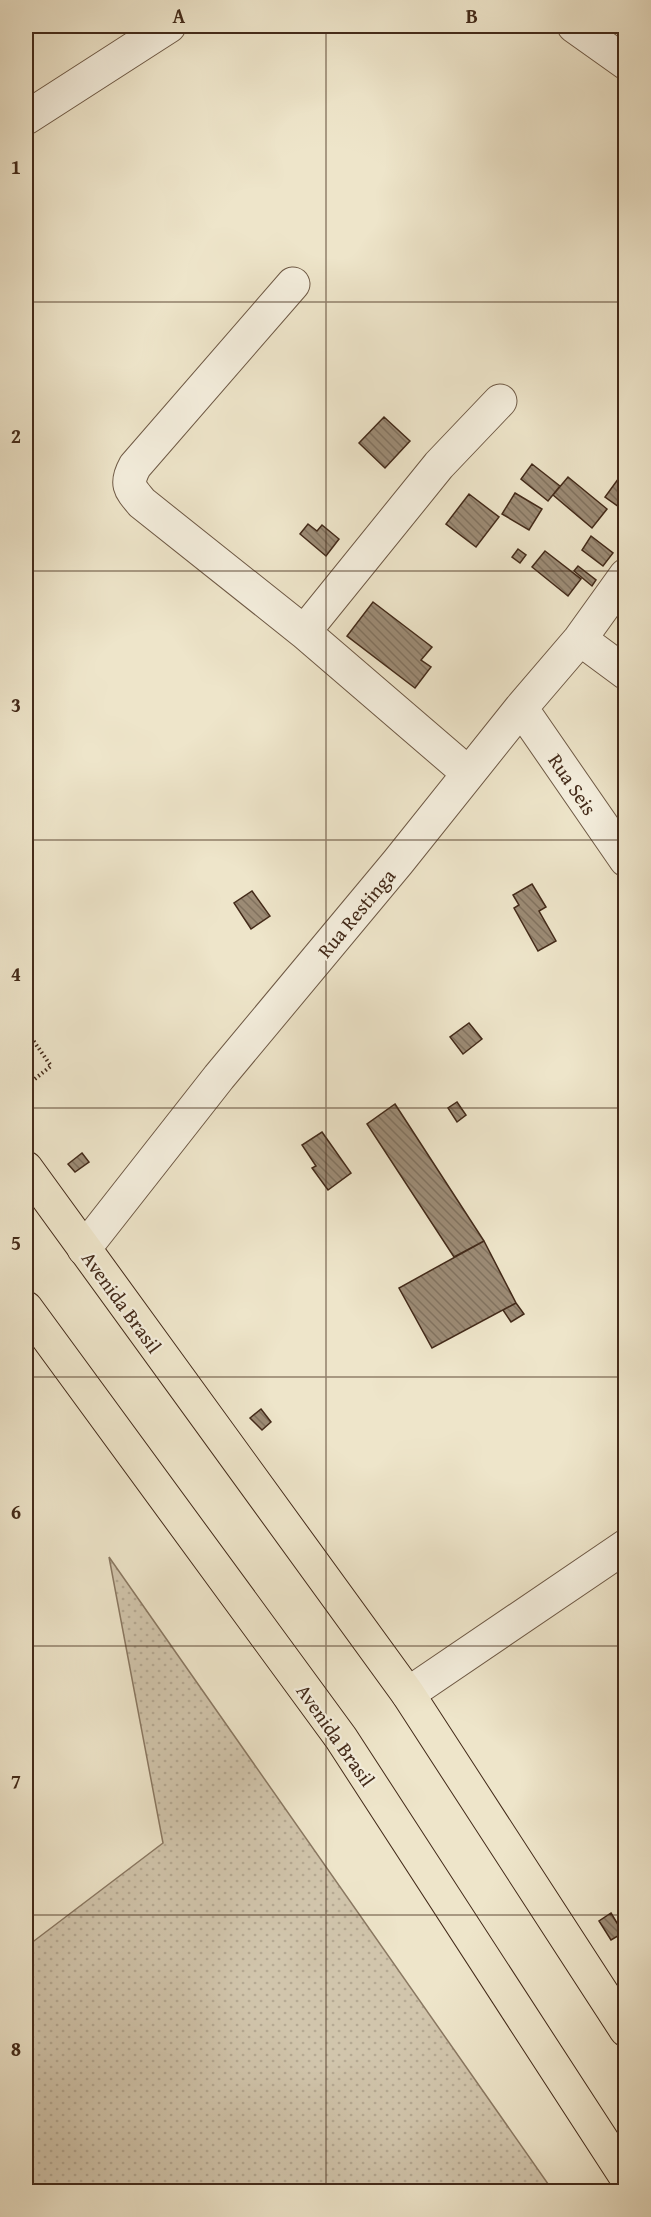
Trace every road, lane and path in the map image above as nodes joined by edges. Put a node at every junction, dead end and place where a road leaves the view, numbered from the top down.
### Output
1 (169, 26) edge
2 (574, 26) edge
3 (626, 63) edge
4 (26, 117) edge
5 (293, 285) dead end
6 (500, 401) dead end
7 (626, 574) edge
8 (304, 632) junction
9 (580, 639) junction
10 (626, 673) edge
11 (521, 708) junction
12 (468, 773) junction
13 (626, 860) edge
14 (26, 1030) edge
15 (26, 1086) edge
16 (26, 1168) edge
17 (84, 1249) junction
18 (26, 1308) edge
19 (626, 1546) edge
20 (408, 1694) junction
21 (626, 2030) edge
22 (626, 2177) edge

1 - 4 street
2 - 3 street
5 - 8 street
6 - 8 street
7 - 9 street, Rua Restinga
8 - 12 street
9 - 10 street
9 - 11 street, Rua Restinga
11 - 12 street, Rua Restinga
11 - 13 street, Rua Seis
12 - 17 street, Rua Restinga
14 - 15 path
16 - 17 highway, Avenida Brasil
17 - 20 highway, Avenida Brasil
18 - 22 highway, Avenida Brasil
19 - 20 street
20 - 21 highway, Avenida Brasil

